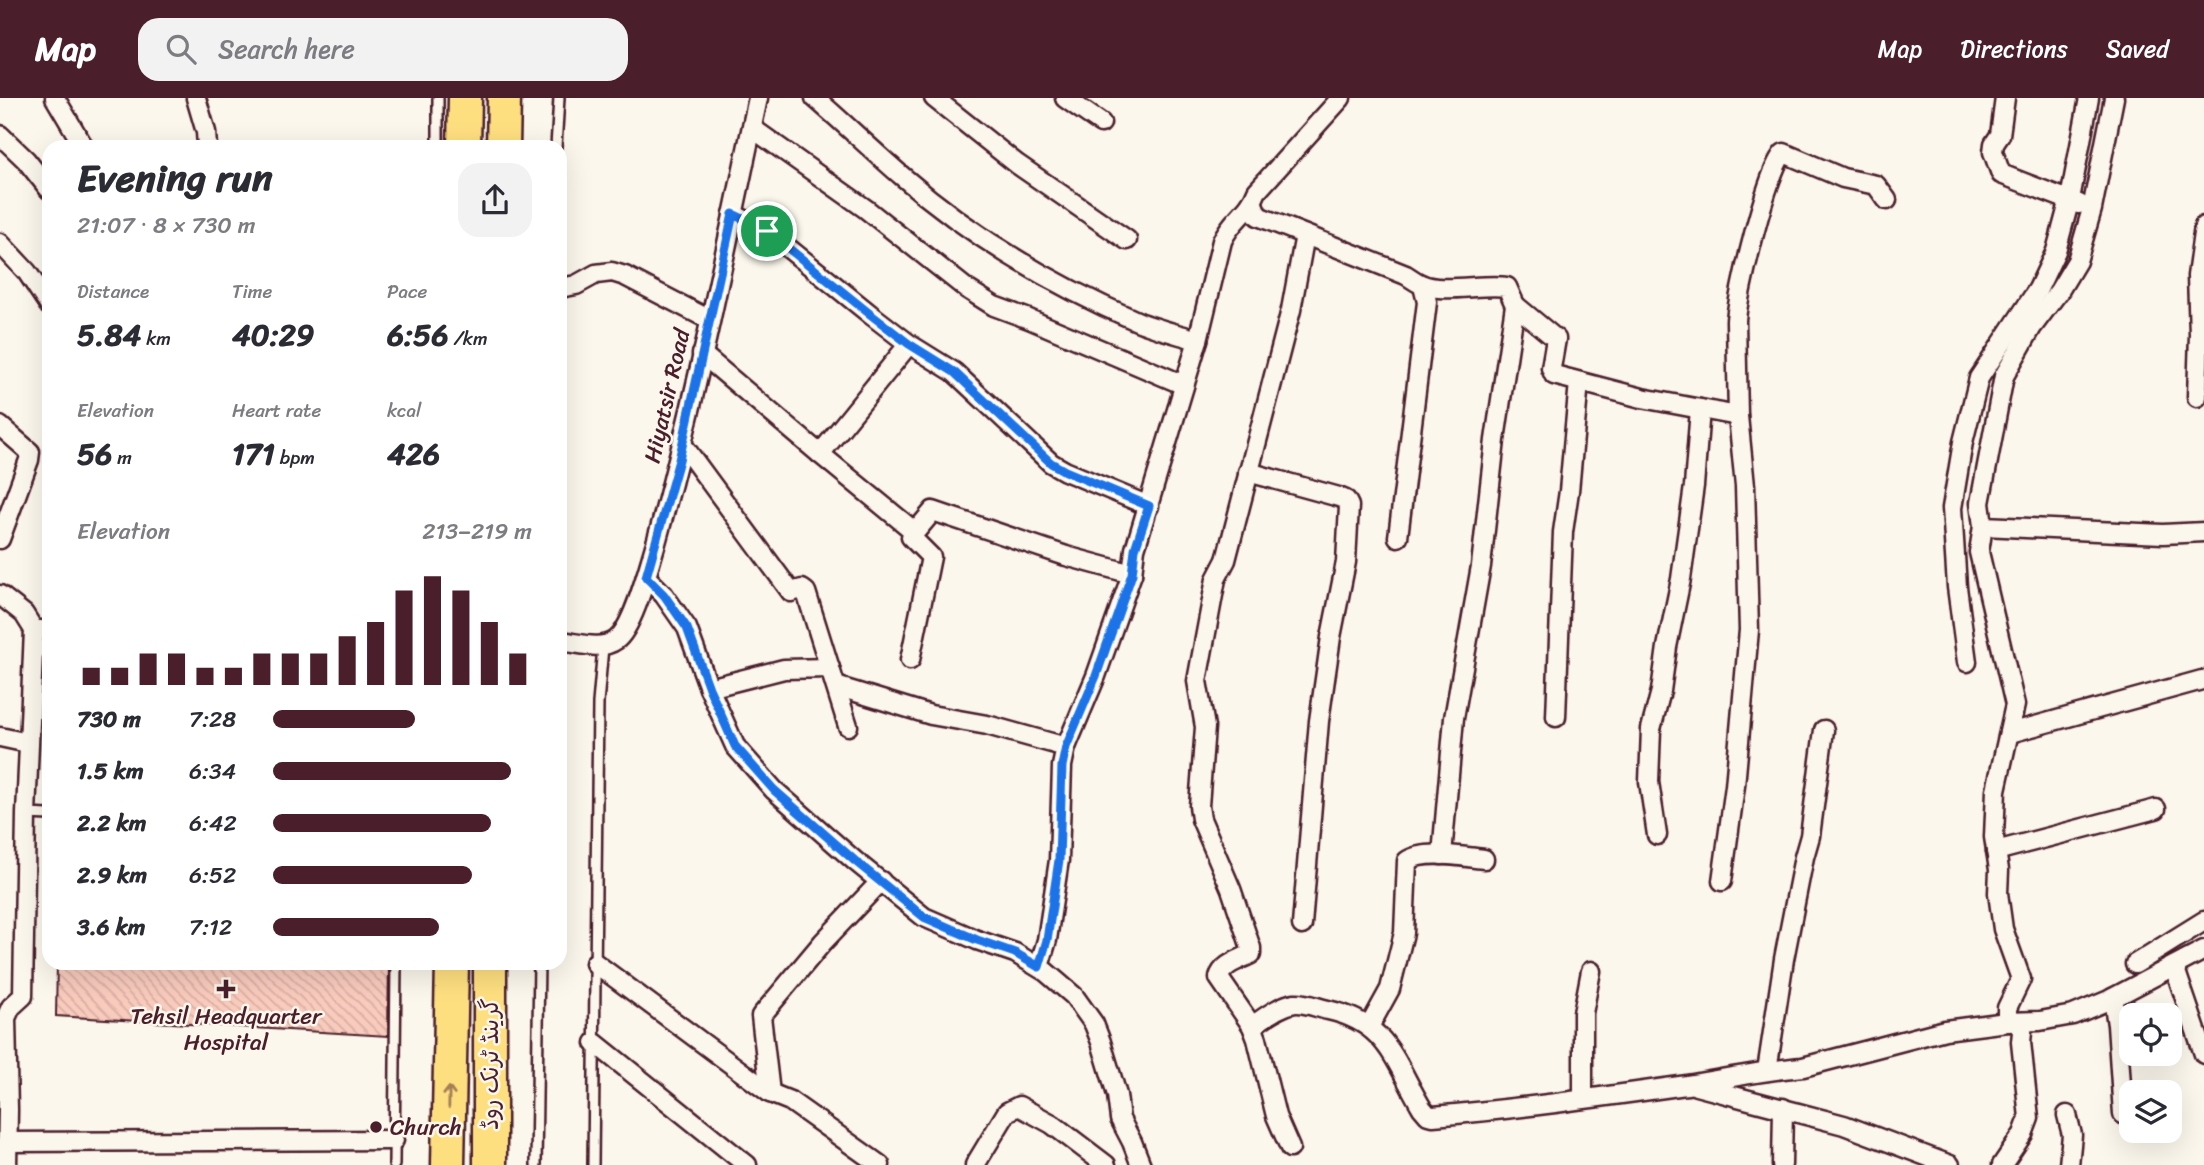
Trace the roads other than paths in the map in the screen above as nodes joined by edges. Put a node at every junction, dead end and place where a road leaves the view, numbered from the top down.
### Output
1 (55, 98) edge
2 (196, 98) edge
3 (438, 98) edge
4 (464, 98) edge
5 (503, 98) edge
6 (559, 98) edge
7 (815, 98) edge
8 (934, 98) edge
9 (1065, 98) edge
10 (1341, 98) edge
11 (2005, 98) edge
12 (2089, 98) edge
13 (2114, 98) edge
14 (755, 100) edge
15 (1101, 123) dead end
16 (752, 128) junction
17 (0, 135) edge
18 (81, 140) edge
19 (207, 140) edge
20 (438, 140) edge
21 (464, 140) edge
22 (503, 140) edge
23 (556, 140) edge
24 (42, 181) edge
25 (1887, 200) dead end
26 (1252, 204) junction
27 (2081, 204) junction
28 (733, 214) junction
29 (2204, 226) edge
30 (1305, 235) junction
31 (1128, 240) dead end
32 (0, 243) edge
33 (1423, 286) junction
34 (567, 287) edge
35 (42, 294) edge
36 (1515, 305) junction
37 (709, 320) junction
38 (2017, 336) junction
39 (1198, 340) junction
40 (909, 344) junction
41 (702, 354) junction
42 (1579, 382) junction
43 (1184, 386) junction
44 (2197, 397) dead end
45 (1700, 409) junction
46 (1738, 415) junction
47 (0, 426) edge
48 (682, 444) junction
49 (820, 454) junction
50 (1248, 472) junction
51 (1149, 506) junction
52 (1983, 526) junction
53 (915, 532) junction
54 (2204, 532) edge
55 (1398, 537) dead end
56 (0, 539) edge
57 (1967, 553) junction
58 (1132, 574) junction
59 (646, 577) junction
60 (0, 595) edge
61 (42, 630) edge
62 (567, 642) edge
63 (603, 647) junction
64 (910, 660) dead end
65 (1967, 663) dead end
66 (830, 668) junction
67 (2202, 680) dead end
68 (836, 686) junction
69 (709, 688) junction
70 (1556, 717) dead end
71 (848, 726) dead end
72 (1824, 730) dead end
73 (2010, 733) junction
74 (0, 737) edge
75 (29, 743) junction
76 (1066, 747) junction
77 (2156, 809) dead end
78 (26, 814) junction
79 (42, 815) edge
80 (1657, 835) dead end
81 (1996, 851) junction
82 (1442, 855) junction
83 (1484, 859) dead end
84 (881, 881) junction
85 (1722, 881) dead end
86 (2204, 921) edge
87 (1302, 925) dead end
88 (2189, 947) edge
89 (595, 963) junction
90 (2135, 964) dead end
91 (2174, 966) junction
92 (1039, 967) junction
93 (396, 970) edge
94 (452, 970) edge
95 (490, 970) edge
96 (539, 970) edge
97 (1591, 971) dead end
98 (2113, 998) junction
99 (2012, 1017) junction
100 (1252, 1026) junction
101 (1369, 1027) junction
102 (594, 1043) junction
103 (2204, 1054) edge
104 (1767, 1071) junction
105 (2121, 1080) edge
106 (1690, 1085) junction
107 (770, 1093) junction
108 (1583, 1100) junction
109 (1783, 1108) junction
110 (2067, 1115) dead end
111 (394, 1140) junction
112 (7, 1142) junction
113 (1290, 1148) dead end
114 (1945, 1164) edge
115 (7, 1165) edge
116 (394, 1165) edge
117 (448, 1165) edge
118 (490, 1165) edge
119 (536, 1165) edge
120 (593, 1165) edge
121 (747, 1165) edge
122 (880, 1165) edge
123 (975, 1165) edge
124 (1106, 1165) edge
125 (1140, 1165) edge
126 (1782, 1165) edge
127 (2002, 1165) edge
128 (2069, 1165) edge

1 - 18 street
2 - 19 street
3 - 20 lane
4 - 21 highway
5 - 22 highway
6 - 23 lane
7 - 39 street
8 - 31 street
9 - 15 street
10 - 26 street
11 - 27 street
12 - 27 street
13 - 27 street
14 - 16 street, Hiyatsir Road
16 - 28 street, Hiyatsir Road
16 - 43 street
17 - 24 street
25 - 46 street
26 - 30 street
26 - 39 street
27 - 38 street
28 - 37 street, Hiyatsir Road
28 - 40 street
29 - 44 street
30 - 33 street
30 - 50 street
32 - 35 street
33 - 36 street
33 - 55 street
34 - 37 street
36 - 42 street
36 - 82 street
37 - 41 street, Hiyatsir Road
38 - 52 street
38 - 57 street
39 - 43 street
40 - 49 street
40 - 51 street
41 - 48 street, Hiyatsir Road
41 - 49 street
42 - 45 street
42 - 70 street
43 - 51 street
45 - 46 street
45 - 80 street
46 - 85 street
47 - 56 street
48 - 59 street, Hiyatsir Road
48 - 66 street
49 - 53 street
50 - 87 street
50 - 100 street
51 - 58 street
52 - 54 street
52 - 57 street
53 - 58 street
53 - 64 street
57 - 65 street
57 - 73 street
58 - 76 street
59 - 63 street, Hiyatsir Road
59 - 69 street
60 - 61 street
61 - 75 street
62 - 63 street
63 - 89 lane
66 - 68 street
66 - 69 street
67 - 73 street
68 - 71 street
68 - 76 street
69 - 84 street
72 - 104 street
73 - 81 street
74 - 75 street
75 - 78 street
76 - 92 street
77 - 81 street
78 - 79 lane
78 - 112 street
81 - 99 street
82 - 83 street
82 - 101 street
84 - 92 street
84 - 107 street
86 - 88 street
88 - 90 street
88 - 91 street
89 - 102 lane
89 - 107 street
91 - 98 street
91 - 103 street
92 - 125 street
93 - 111 lane
117 -> 94 highway, گرینڈ ٹرنک روڈ
95 - 118 highway, گرینڈ ٹرنک روڈ
96 - 119 lane
97 - 108 street
98 - 99 street
98 - 105 street
99 - 104 street
99 - 127 street
100 - 101 street
100 - 113 street
101 - 108 street
102 - 120 lane
102 - 121 street
104 - 106 street
106 - 108 street
106 - 109 street
107 - 122 street
109 - 114 street
109 - 126 street
110 - 128 street
111 - 112 street
111 - 116 lane
112 - 115 street
123 - 124 street

